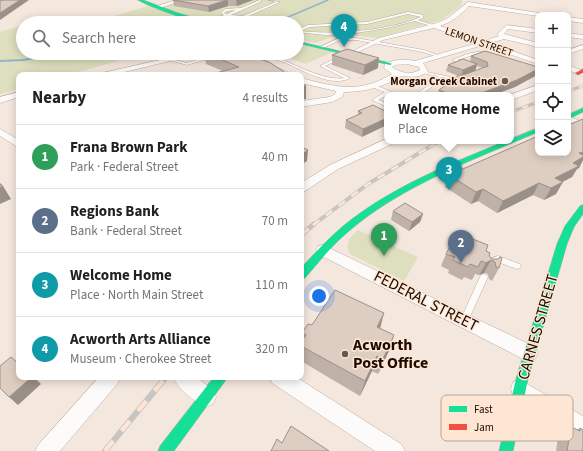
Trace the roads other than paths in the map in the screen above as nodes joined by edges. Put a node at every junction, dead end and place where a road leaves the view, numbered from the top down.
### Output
1 (140, 0) edge
2 (180, 0) edge
3 (255, 0) edge
4 (268, 0) edge
5 (261, 1) junction
6 (468, 2) edge
7 (157, 7) junction
8 (241, 9) junction
9 (535, 13) edge
10 (227, 15) junction
11 (182, 16) edge
12 (235, 16) edge
13 (245, 16) edge
14 (571, 19) edge
15 (415, 20) junction
16 (583, 21) edge
17 (434, 26) junction
18 (304, 28) edge
19 (535, 31) edge
20 (304, 32) edge
21 (571, 35) edge
22 (504, 37) junction
23 (583, 37) edge
24 (373, 42) junction
25 (485, 43) junction
26 (304, 44) edge
27 (535, 44) edge
28 (472, 46) junction
29 (583, 47) edge
30 (322, 48) junction
31 (500, 49) junction
32 (571, 51) edge
33 (350, 54) junction
34 (438, 56) junction
35 (500, 57) edge
36 (535, 57) edge
37 (171, 60) joint
38 (200, 60) edge
39 (262, 60) edge
40 (279, 60) edge
41 (258, 61) joint
42 (535, 61) edge
43 (390, 64) junction
44 (416, 64) junction
45 (571, 68) edge
46 (571, 71) edge
47 (116, 72) edge
48 (283, 72) edge
49 (422, 72) junction
50 (582, 73) edge
51 (398, 74) junction
52 (571, 75) edge
53 (440, 76) junction
54 (304, 81) edge
55 (373, 86) junction
56 (535, 88) edge
57 (340, 89) junction
58 (389, 92) edge
59 (421, 92) edge
60 (16, 95) edge
61 (384, 95) edge
62 (514, 96) edge
63 (0, 100) edge
64 (304, 104) edge
65 (384, 104) edge
66 (583, 110) edge
67 (571, 116) edge
68 (571, 119) edge
69 (583, 125) edge
70 (535, 131) edge
71 (0, 132) edge
72 (514, 140) edge
73 (16, 143) edge
74 (384, 144) edge
75 (505, 144) edge
76 (304, 186) edge
77 (583, 208) edge
78 (578, 222) edge
79 (323, 250) junction
80 (517, 266) dead end
81 (488, 268) edge
82 (304, 272) edge
83 (484, 277) dead end
84 (464, 321) junction
85 (530, 353) junction
86 (108, 380) edge
87 (186, 380) edge
88 (220, 380) edge
89 (284, 380) edge
90 (520, 388) junction
91 (518, 395) edge
92 (531, 395) edge
93 (206, 397) junction
94 (573, 421) edge
95 (583, 427) edge
96 (508, 441) edge
97 (46, 451) edge
98 (165, 451) edge
99 (394, 451) edge
100 (506, 451) edge

1 - 7 street
2 - 7 street
3 - 5 lane
4 - 5 lane
4 - 13 lane
5 - 8 lane
6 - 9 street
6 - 17 street
7 - 11 street
8 - 10 lane
8 - 10 lane
10 - 12 lane
14 - 16 street
15 - 17 lane
15 - 18 lane
15 - 20 lane
17 - 24 street
17 - 25 street, LEMON STREET
19 - 22 street
21 - 23 street
22 - 25 street
22 - 27 street
24 - 30 lane
24 - 33 street
24 - 34 lane
25 - 28 street
25 - 31 street, LEMON STREET
25 - 36 street, LEMON STREET
26 - 30 street
28 - 31 street
28 - 34 street
29 - 32 street
30 - 33 street
31 - 42 street, LEMON STREET
33 - 40 lane
33 - 43 street
34 - 44 street
35 - 53 lane
37 - 38 lane
37 - 47 street
39 - 41 lane
41 - 48 street
43 - 44 street
43 - 51 street
44 - 49 street
45 - 50 street
46 - 50 street
49 - 51 street
49 - 53 lane
50 - 52 street
51 - 55 street
53 - 59 lane
54 - 57 street
55 - 57 street
55 - 58 lane
56 - 62 street
57 - 64 street
60 - 63 street
61 - 65 lane
66 - 67 street
68 - 69 street
70 - 72 street
71 - 73 street
74 - 76 street
75 - 79 street
77 - 78 street, CARNES STREET
78 - 85 street, CARNES STREET
79 - 82 street
79 - 84 street, FEDERAL STREET
80 - 81 lane
83 - 84 lane
84 - 85 street, FEDERAL STREET
85 - 90 street, CARNES STREET
86 - 97 street
87 - 93 street
88 - 93 street
89 - 99 street
90 - 91 street, CARNES STREET
90 - 92 street
93 - 98 street
94 - 95 street
96 - 100 street, CARNES STREET

